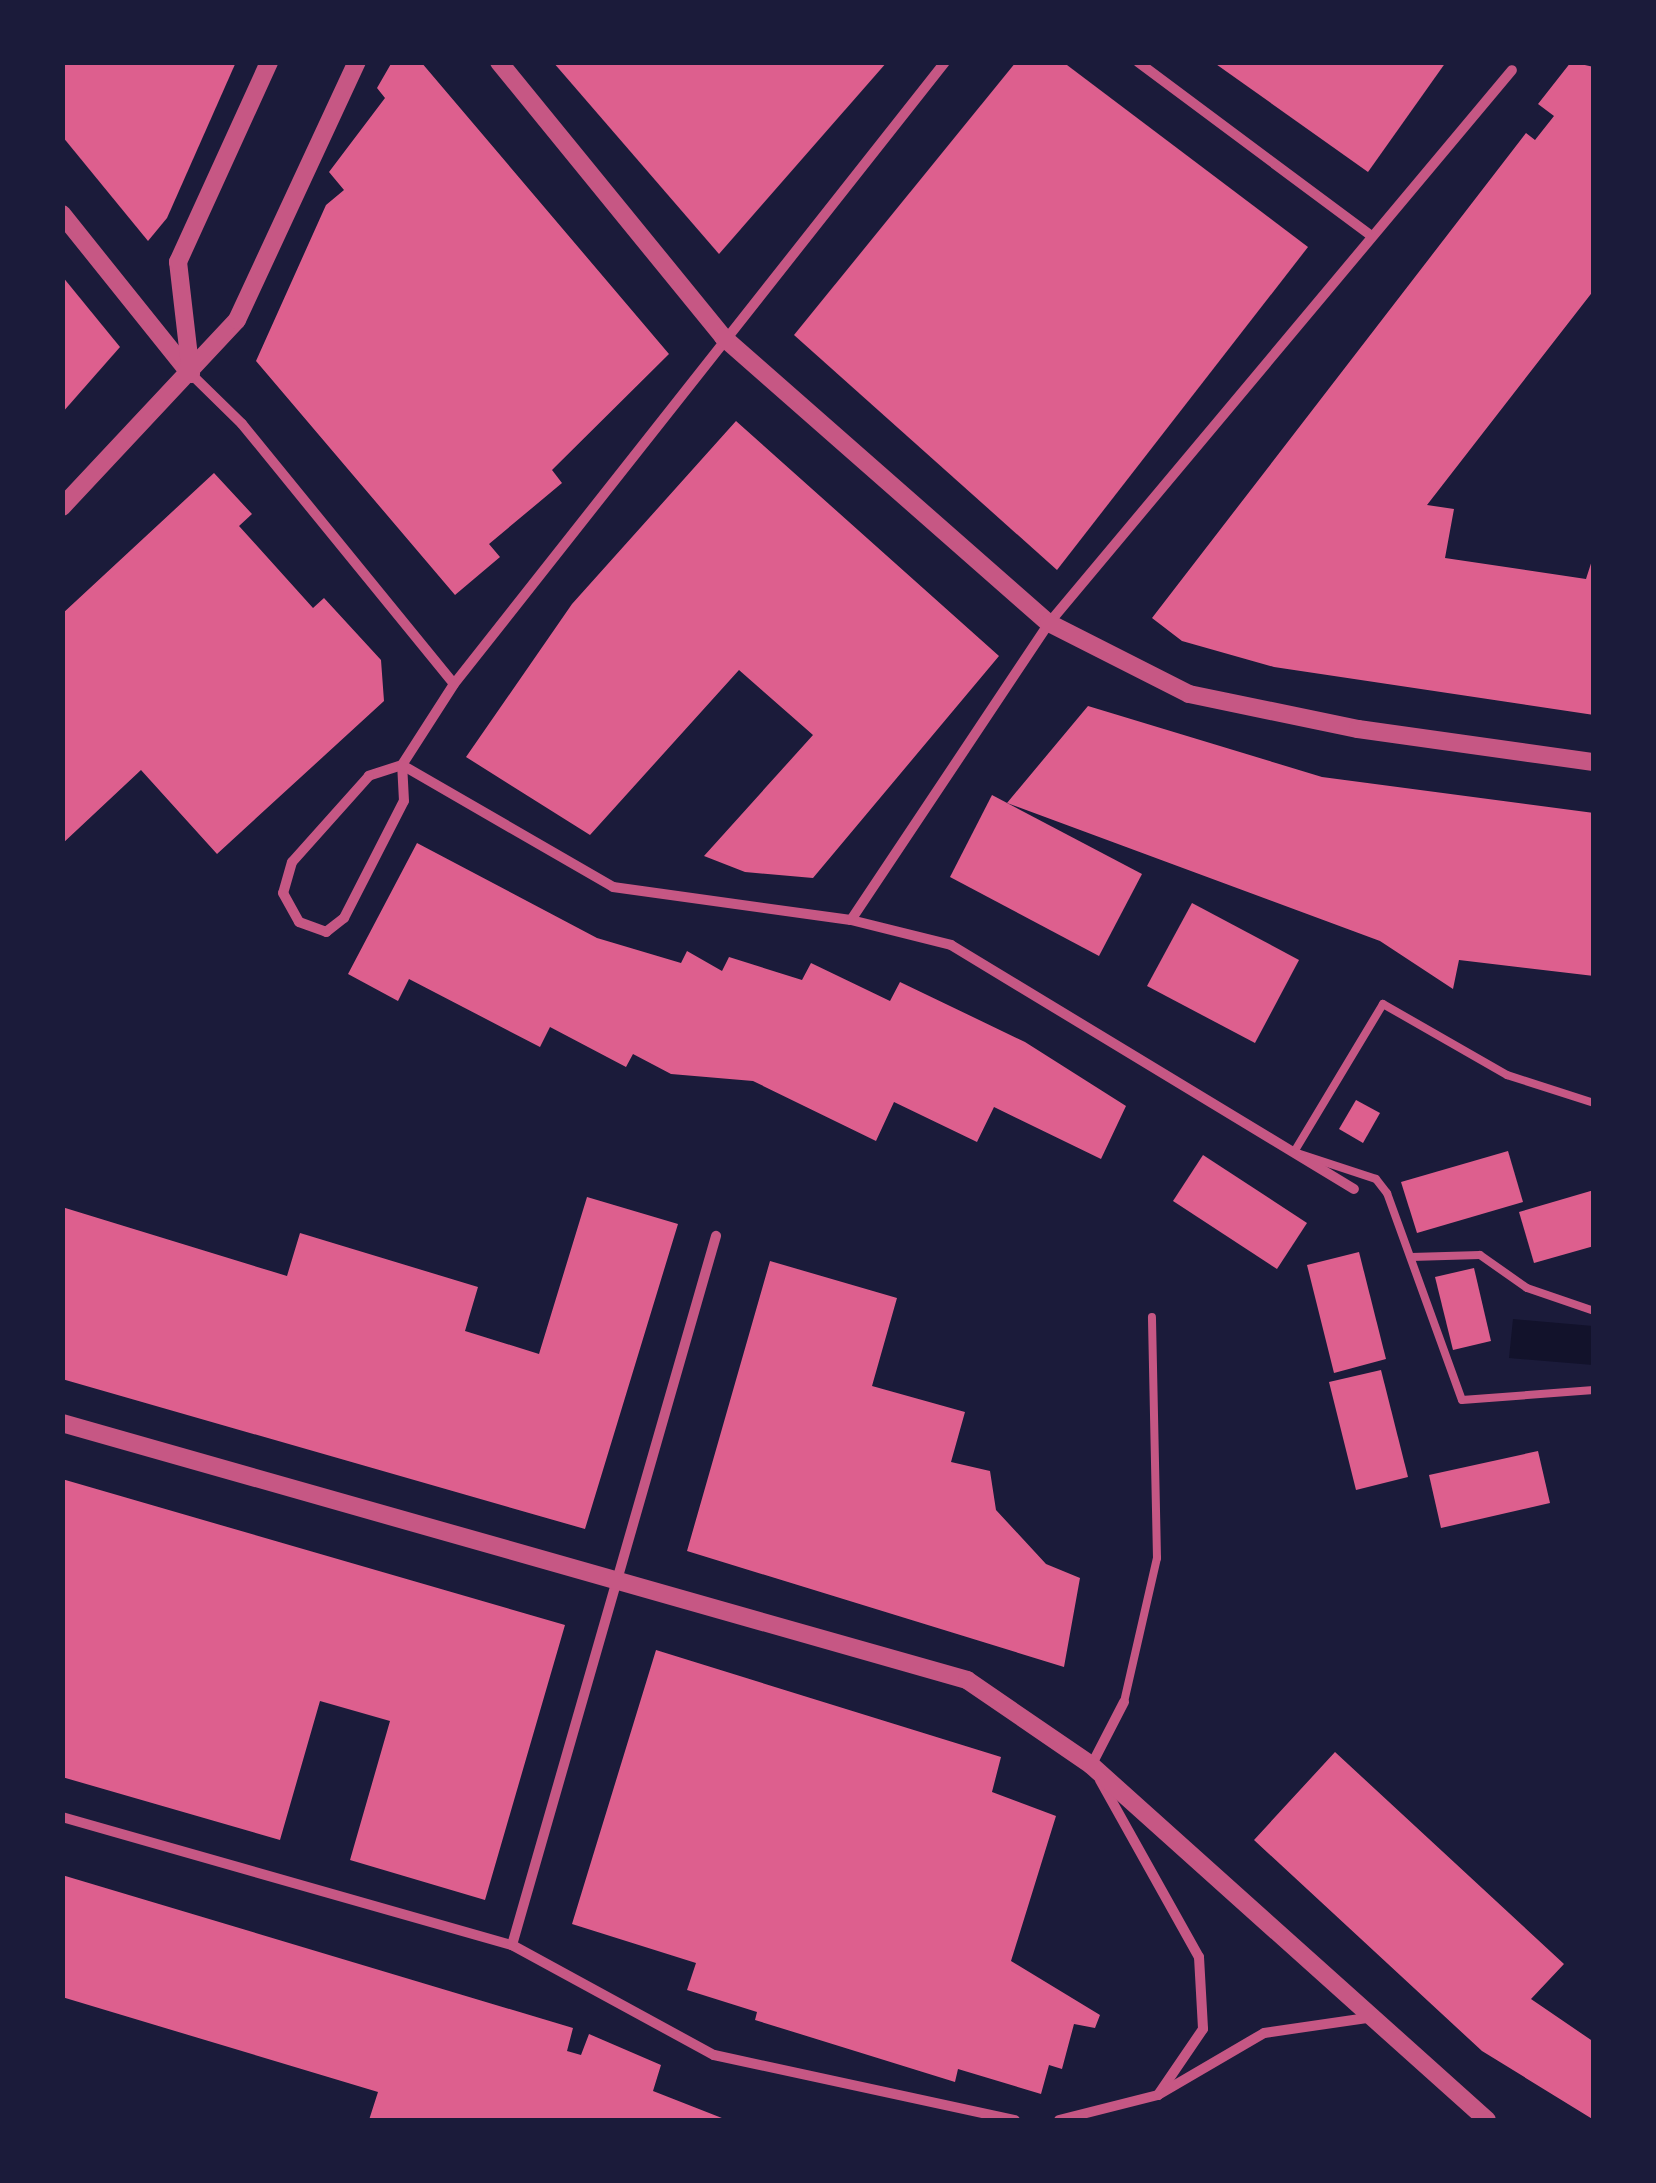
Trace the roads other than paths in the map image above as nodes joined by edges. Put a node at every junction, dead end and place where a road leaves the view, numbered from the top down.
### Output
1 (269, 62) edge
2 (357, 62) edge
3 (500, 62) edge
4 (945, 62) edge
5 (1138, 62) edge
6 (1515, 66) edge
7 (62, 214) edge
8 (1369, 234) junction
9 (723, 337) junction
10 (190, 374) junction
11 (62, 507) edge
12 (1050, 623) junction
13 (454, 684) junction
14 (1594, 762) edge
15 (402, 765) junction
16 (850, 920) junction
17 (1594, 1103) edge
18 (1294, 1152) junction
19 (1354, 1188) dead end
20 (716, 1236) dead end
21 (1411, 1257) junction
22 (1594, 1311) edge
23 (1152, 1317) dead end
24 (1594, 1390) edge
25 (62, 1423) edge
26 (613, 1582) junction
27 (1124, 1702) joint
28 (1091, 1765) junction
29 (62, 1817) edge
30 (512, 1944) junction
31 (1367, 2018) junction
32 (1158, 2095) junction
33 (1015, 2120) edge
34 (1060, 2120) edge
35 (1487, 2120) edge

1 - 10 street
2 - 10 street
3 - 9 street
4 - 9 street
5 - 8 street
6 - 8 street
7 - 10 street
8 - 12 street
9 - 12 street
9 - 13 street
10 - 11 street
10 - 13 street
12 - 14 street
12 - 16 street
13 - 15 street
15 - 15 street
15 - 16 street
16 - 18 street
17 - 18 lane
18 - 19 street
18 - 21 lane
20 - 26 street
21 - 22 lane
21 - 24 lane
23 - 27 lane
25 - 26 street
26 - 28 street
26 - 30 street
27 - 28 street
28 - 31 street
28 - 32 street
29 - 30 street
30 - 33 street
31 - 32 street
31 - 35 street
32 - 34 street

